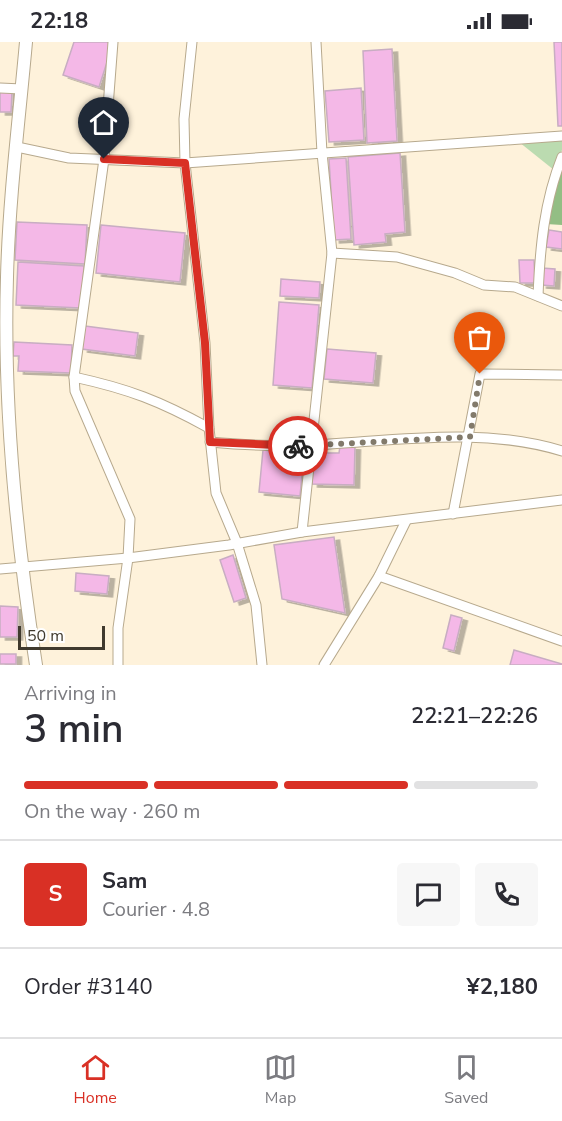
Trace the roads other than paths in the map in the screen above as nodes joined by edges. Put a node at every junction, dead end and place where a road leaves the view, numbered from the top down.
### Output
1 (26, 42) edge
2 (112, 42) edge
3 (192, 42) edge
4 (316, 42) edge
5 (0, 88) edge
6 (22, 89) junction
7 (562, 136) edge
8 (17, 147) junction
9 (322, 153) junction
10 (562, 157) edge
11 (104, 159) junction
12 (185, 163) junction
13 (332, 253) junction
14 (538, 296) junction
15 (562, 306) edge
16 (3, 360) edge
17 (562, 375) edge
18 (74, 378) junction
19 (209, 428) junction
20 (470, 437) junction
21 (210, 442) junction
22 (312, 445) junction
23 (562, 451) edge
24 (562, 500) edge
25 (453, 514) junction
26 (406, 521) junction
27 (302, 532) junction
28 (237, 543) junction
29 (128, 558) junction
30 (0, 568) edge
31 (21, 568) junction
32 (380, 576) junction
33 (562, 641) edge
34 (36, 665) edge
35 (118, 665) edge
36 (262, 665) edge
37 (324, 665) edge

1 - 6 main road
2 - 11 street
3 - 12 street
4 - 9 street
5 - 6 street
6 - 8 main road
7 - 9 street
8 - 11 street
8 - 16 main road
9 - 12 street
9 - 13 street
10 - 14 street
11 - 12 street
11 - 18 street
12 - 19 street
13 - 14 street
13 - 22 street
14 - 15 street
16 - 31 main road
17 - 20 street
18 - 19 street
18 - 29 street
19 - 21 street
20 - 22 street
20 - 23 street
20 - 25 street
21 - 22 street
21 - 28 street
22 - 27 street
24 - 25 street
25 - 26 street
26 - 27 street
26 - 32 street
27 - 28 street
28 - 29 street
28 - 36 street
29 - 31 street
29 - 35 street
30 - 31 street
31 - 34 main road
32 - 33 street
32 - 37 street

